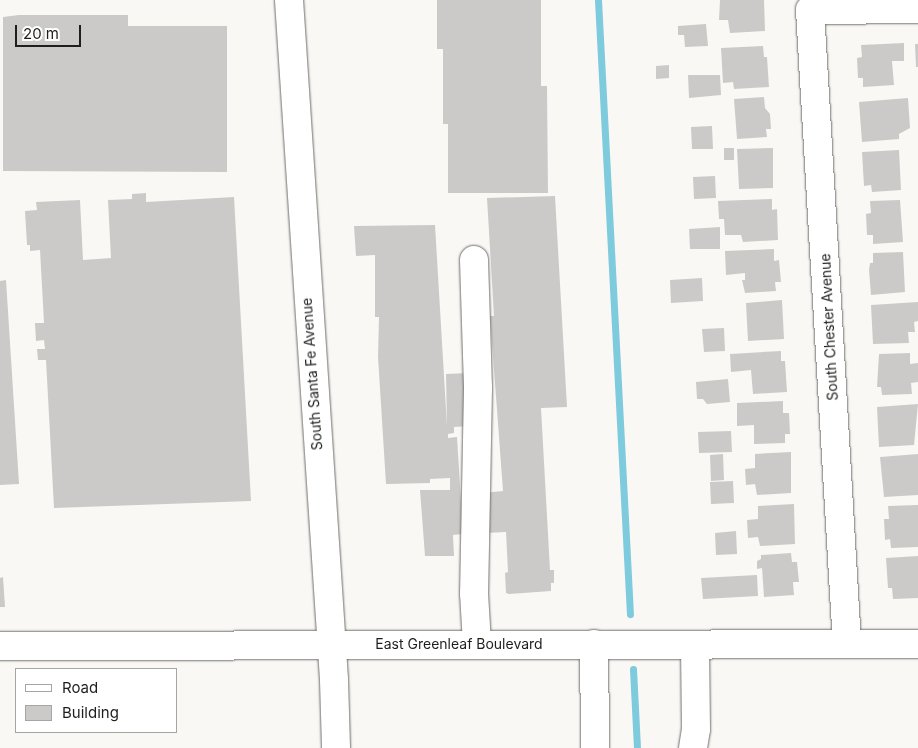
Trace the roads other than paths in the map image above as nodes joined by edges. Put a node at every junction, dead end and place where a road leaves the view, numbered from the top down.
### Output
1 (289, 0) edge
2 (918, 9) edge
3 (474, 260) dead end
4 (477, 644) junction
5 (594, 644) junction
6 (847, 644) junction
7 (918, 644) edge
8 (332, 645) junction
9 (694, 645) junction
10 (0, 646) edge
11 (336, 748) edge
12 (595, 748) edge
13 (693, 748) edge

1 - 8 street, South Santa Fe Avenue
2 - 6 street, South Chester Avenue
3 - 4 street
4 - 5 street, East Greenleaf Boulevard
4 - 8 street, East Greenleaf Boulevard
5 - 9 street, East Greenleaf Boulevard
5 - 12 street
6 - 7 street, East Greenleaf Boulevard
6 - 9 street, East Greenleaf Boulevard
8 - 10 street, East Greenleaf Boulevard
8 - 11 street, South Santa Fe Avenue
9 - 13 street

